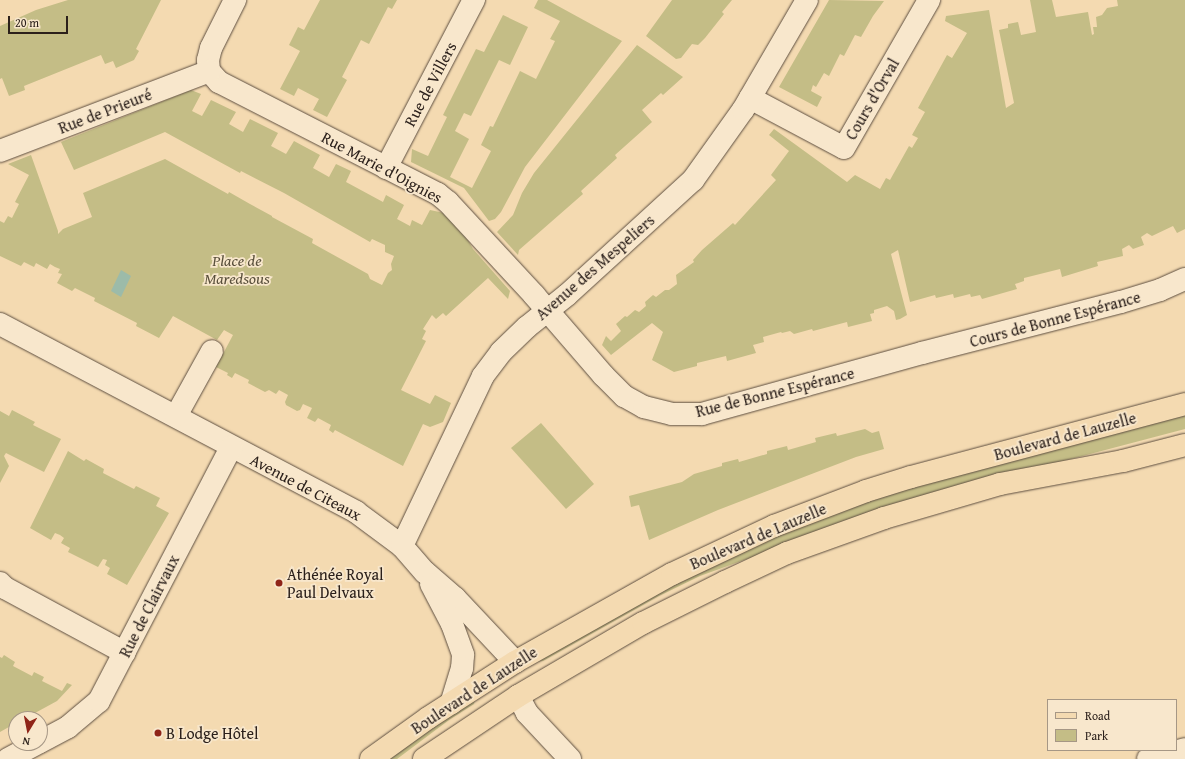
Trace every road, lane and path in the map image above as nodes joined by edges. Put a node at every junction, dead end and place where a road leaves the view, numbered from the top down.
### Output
1 (235, 0) edge
2 (474, 0) edge
3 (807, 0) edge
4 (929, 0) edge
5 (209, 71) junction
6 (750, 98) junction
7 (0, 151) edge
8 (386, 168) junction
9 (1185, 279) edge
10 (548, 311) junction
11 (0, 324) edge
12 (212, 351) dead end
13 (922, 353) joint
14 (1185, 404) edge
15 (176, 416) junction
16 (1185, 445) edge
17 (231, 447) junction
18 (402, 546) junction
19 (425, 572) junction
20 (0, 583) edge
21 (125, 653) junction
22 (515, 662) junction
23 (518, 696) junction
24 (451, 703) junction
25 (499, 708) junction
26 (48, 737) edge
27 (1185, 749) edge
28 (23, 751) edge
29 (8, 759) edge
30 (371, 759) edge
31 (424, 759) edge
32 (570, 759) edge
33 (1148, 759) edge

1 - 5 street
2 - 8 street, Rue de Villers
3 - 6 street, Avenue des Mespeliers
4 - 6 street, Cours d'Orval
5 - 7 street, Rue de Prieuré
5 - 8 street, Rue Marie d'Oignies
6 - 10 street, Avenue des Mespeliers
8 - 10 street, Rue Marie d'Oignies
9 - 13 street, Cours de Bonne Espérance
10 - 13 street, Rue de Bonne Espérance
10 - 18 street, Avenue des Mespeliers
11 - 15 street, Avenue de Citeaux
12 - 15 street
14 - 22 main road, Boulevard de Lauzelle
15 - 17 street, Avenue de Citeaux
16 - 23 main road, Boulevard de Lauzelle
17 - 18 street, Avenue de Citeaux
17 - 21 street, Rue de Clairvaux
18 - 19 street, Avenue de Citeaux
19 - 22 street, Avenue de Citeaux
19 - 24 street, Avenue de Citeaux
20 - 21 street
21 - 26 street, Rue de Clairvaux
22 - 24 main road, Boulevard de Lauzelle
22 - 25 main road
23 - 25 main road, Boulevard de Lauzelle
23 - 32 street
24 - 30 main road, Boulevard de Lauzelle
25 - 31 main road, Boulevard de Lauzelle
27 - 33 street
28 - 29 street, Rue de Clairvaux

